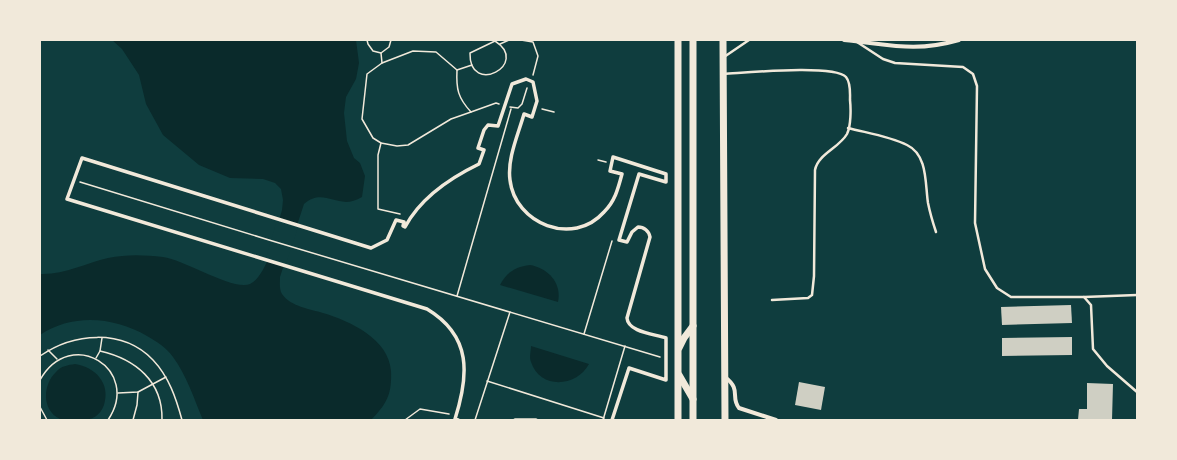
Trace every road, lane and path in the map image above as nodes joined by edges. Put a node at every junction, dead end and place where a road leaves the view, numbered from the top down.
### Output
1 (367, 40) edge
2 (391, 40) edge
3 (509, 40) edge
4 (678, 40) edge
5 (693, 40) edge
6 (723, 40) edge
7 (749, 40) edge
8 (844, 40) edge
9 (959, 40) edge
10 (855, 41) edge
11 (500, 44) junction
12 (381, 53) junction
13 (723, 57) junction
14 (382, 63) junction
15 (472, 65) junction
16 (457, 70) junction
17 (723, 74) junction
18 (512, 108) dead end
19 (848, 128) junction
20 (381, 143) junction
21 (75, 180) junction
22 (400, 221) junction
23 (936, 232) dead end
24 (613, 237) dead end
25 (1137, 295) edge
26 (457, 296) junction
27 (1084, 297) junction
28 (772, 300) dead end
29 (510, 312) junction
30 (693, 326) junction
31 (584, 334) junction
32 (102, 338) junction
33 (625, 346) junction
34 (48, 350) junction
35 (678, 350) junction
36 (100, 351) junction
37 (40, 356) edge
38 (96, 358) junction
39 (666, 358) junction
40 (57, 360) junction
41 (678, 374) junction
42 (166, 377) junction
43 (725, 377) junction
44 (40, 380) edge
45 (488, 381) junction
46 (152, 384) junction
47 (138, 392) junction
48 (1137, 392) edge
49 (118, 393) junction
50 (693, 399) junction
51 (40, 407) edge
52 (450, 414) dead end
53 (603, 419) edge
54 (47, 420) edge
55 (108, 420) edge
56 (133, 420) edge
57 (162, 420) edge
58 (182, 420) edge
59 (406, 420) edge
60 (458, 420) edge
61 (475, 420) edge
62 (514, 420) edge
63 (536, 420) edge
64 (612, 420) edge
65 (678, 420) edge
66 (693, 420) edge
67 (725, 420) edge
68 (776, 420) edge

1 - 12 path
2 - 12 path
3 - 11 path
4 - 35 main road
5 - 30 main road
6 - 13 main road
7 - 13 lane
8 - 10 street
9 - 10 street
10 - 27 lane
11 - 15 path
11 - 15 path
12 - 14 path
13 - 17 main road
14 - 16 path
14 - 20 path
15 - 16 path
16 - 20 path
17 - 19 lane
17 - 43 main road
18 - 26 path
19 - 23 lane
19 - 28 lane
20 - 22 path
21 - 22 street
21 - 26 path
21 - 60 street
22 - 39 street
24 - 31 path
25 - 27 lane
26 - 29 path
27 - 48 lane
29 - 31 path
29 - 45 path
30 - 35 main road
30 - 50 main road
31 - 33 path
32 - 34 path
32 - 36 path
32 - 42 path
33 - 39 path
33 - 53 path
34 - 37 path
34 - 40 path
35 - 41 main road
36 - 38 path
36 - 46 path
38 - 40 path
38 - 49 path
39 - 64 street
40 - 44 path
41 - 50 main road
41 - 65 main road
42 - 46 path
42 - 58 path
43 - 67 main road
43 - 68 street
45 - 53 path
45 - 61 path
46 - 47 path
46 - 57 path
47 - 49 path
47 - 56 path
49 - 55 path
50 - 66 main road
51 - 54 path
52 - 59 path
62 - 63 street

